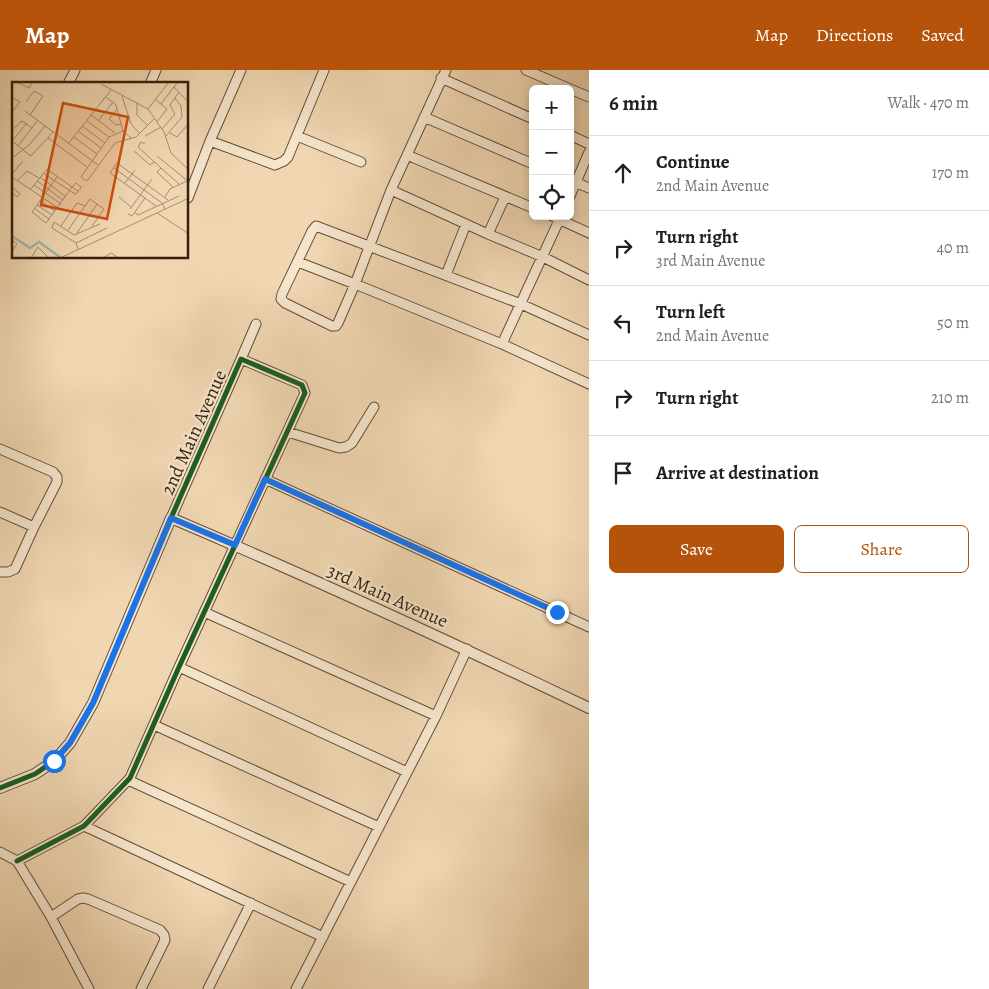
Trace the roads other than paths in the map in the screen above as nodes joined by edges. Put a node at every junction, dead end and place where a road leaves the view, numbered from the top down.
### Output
1 (74, 70) edge
2 (156, 70) edge
3 (241, 70) edge
4 (324, 70) edge
5 (526, 70) edge
6 (444, 74) edge
7 (69, 82) edge
8 (151, 82) edge
9 (561, 85) edge
10 (574, 91) edge
11 (589, 97) edge
12 (424, 117) junction
13 (529, 117) edge
14 (297, 136) junction
15 (574, 137) edge
16 (210, 141) junction
17 (589, 144) edge
18 (589, 152) edge
19 (407, 154) junction
20 (361, 162) dead end
21 (529, 162) edge
22 (574, 179) edge
23 (574, 181) edge
24 (589, 188) edge
25 (391, 190) junction
26 (189, 195) edge
27 (505, 197) junction
28 (529, 206) edge
29 (557, 220) edge
30 (564, 220) edge
31 (466, 224) junction
32 (589, 233) edge
33 (488, 234) junction
34 (370, 246) junction
35 (543, 257) junction
36 (298, 262) junction
37 (446, 275) junction
38 (589, 280) edge
39 (355, 284) junction
40 (521, 304) junction
41 (256, 324) dead end
42 (589, 335) edge
43 (502, 344) junction
44 (241, 359) junction
45 (589, 384) edge
46 (374, 407) dead end
47 (288, 432) junction
48 (0, 449) edge
49 (265, 479) junction
50 (0, 512) edge
51 (171, 518) junction
52 (34, 527) junction
53 (235, 545) junction
54 (0, 572) edge
55 (204, 612) junction
56 (589, 627) edge
57 (467, 649) junction
58 (179, 667) junction
59 (589, 708) edge
60 (436, 716) junction
61 (154, 725) junction
62 (407, 772) junction
63 (128, 780) junction
64 (0, 788) edge
65 (84, 826) junction
66 (379, 827) junction
67 (0, 852) edge
68 (17, 861) junction
69 (351, 882) junction
70 (252, 902) junction
71 (51, 917) junction
72 (323, 936) junction
73 (89, 989) edge
74 (141, 989) edge
75 (208, 989) edge
76 (296, 989) edge

1 - 7 street
2 - 8 street
3 - 16 street
4 - 14 street
5 - 9 street
6 - 12 street
6 - 13 street
10 - 11 street
12 - 19 street
12 - 21 street
14 - 16 street
14 - 20 street
15 - 17 street
16 - 26 street
18 - 22 street
19 - 25 street
19 - 27 street
23 - 24 street
25 - 31 street
25 - 34 street
27 - 28 street
27 - 33 street
29 - 35 street
30 - 32 street
31 - 33 street
31 - 37 street
33 - 35 street
34 - 36 street
34 - 37 street
34 - 39 street
35 - 38 street
35 - 40 street
36 - 39 street
36 - 39 street
37 - 40 street
39 - 43 street
40 - 42 street
40 - 43 street
41 - 44 street
43 - 45 street
44 - 47 street, 2nd Main Avenue
44 - 51 street, 2nd Main Avenue
46 - 47 street
47 - 49 street, 2nd Main Avenue
48 - 52 street
49 - 53 street, 2nd Main Avenue
49 - 56 street
50 - 52 street
51 - 53 street, 3rd Main Avenue
51 - 64 street, 2nd Main Avenue
52 - 54 street
53 - 55 street, 2nd Main Avenue
53 - 57 street, 3rd Main Avenue
55 - 58 street, 2nd Main Avenue
55 - 60 street
57 - 59 street, 3rd Main Avenue
57 - 60 street
58 - 61 street, 2nd Main Avenue
58 - 62 street
60 - 62 street
61 - 63 street, 2nd Main Avenue
61 - 66 street
62 - 66 street
63 - 65 street, 2nd Main Avenue
63 - 69 street
65 - 68 street, 2nd Main Avenue
65 - 70 street
66 - 69 street
67 - 68 street
68 - 71 street
69 - 72 street
70 - 72 street
70 - 75 street
71 - 73 street
71 - 74 street
72 - 76 street

